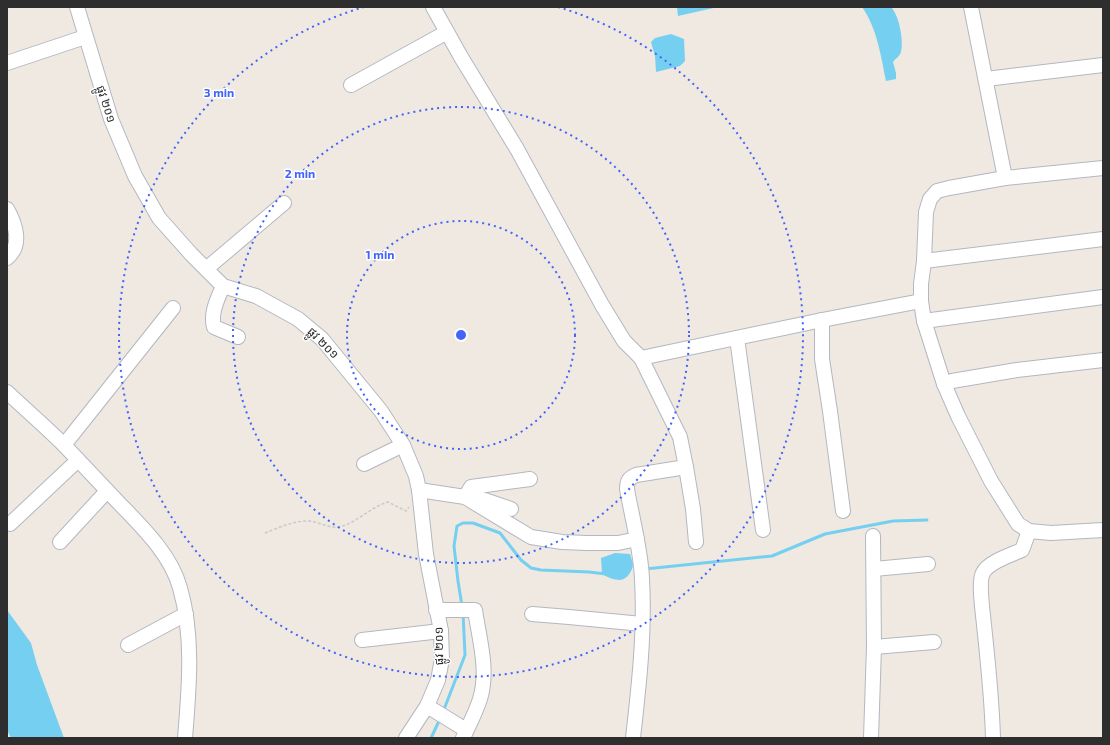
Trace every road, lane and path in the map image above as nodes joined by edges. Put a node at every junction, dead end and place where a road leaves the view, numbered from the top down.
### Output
1 (77, 7) edge
2 (433, 7) edge
3 (971, 7) edge
4 (447, 32) junction
5 (86, 37) junction
6 (7, 63) edge
7 (1103, 65) edge
8 (986, 79) junction
9 (351, 86) dead end
10 (1103, 168) edge
11 (1005, 178) junction
12 (284, 202) dead end
13 (7, 208) edge
14 (1103, 239) edge
15 (7, 258) edge
16 (924, 261) junction
17 (206, 269) junction
18 (223, 286) junction
19 (1103, 297) edge
20 (921, 301) junction
21 (173, 308) dead end
22 (822, 320) junction
23 (924, 321) junction
24 (238, 337) dead end
25 (737, 338) junction
26 (641, 358) junction
27 (1103, 360) edge
28 (944, 384) junction
29 (7, 392) edge
30 (64, 445) junction
31 (403, 445) junction
32 (78, 460) junction
33 (364, 464) dead end
34 (686, 467) junction
35 (530, 479) dead end
36 (107, 491) junction
37 (420, 493) junction
38 (466, 495) junction
39 (511, 509) dead end
40 (843, 511) dead end
41 (10, 524) dead end
42 (763, 530) dead end
43 (1103, 530) edge
44 (1029, 531) junction
45 (265, 533) dead end
46 (873, 536) dead end
47 (636, 539) junction
48 (60, 542) dead end
49 (696, 542) dead end
50 (928, 564) dead end
51 (874, 569) junction
52 (436, 610) junction
53 (186, 614) junction
54 (532, 614) dead end
55 (642, 624) junction
56 (441, 631) junction
57 (362, 640) dead end
58 (934, 642) dead end
59 (128, 645) dead end
60 (874, 647) junction
61 (427, 706) junction
62 (464, 734) edge
63 (186, 738) edge
64 (406, 738) edge
65 (633, 738) edge
66 (871, 738) edge
67 (993, 738) edge

1 - 5 street, ផ្លូវ ២០១
2 - 4 street
3 - 8 street
4 - 9 street
4 - 26 street
5 - 6 street
5 - 17 street, ផ្លូវ ២០១
7 - 8 street
8 - 11 street
10 - 11 street
11 - 16 street
12 - 17 street
13 - 15 street
14 - 16 street
16 - 20 street
17 - 18 street, ផ្លូវ ២០១
18 - 24 street
18 - 31 street, ផ្លូវ ២០១
19 - 23 street
20 - 22 street
20 - 23 street
21 - 30 street
22 - 25 street
22 - 40 street
23 - 28 street
25 - 26 street
25 - 42 street
26 - 34 street
27 - 28 street
28 - 44 street
29 - 30 street
30 - 32 street
31 - 33 street
31 - 37 street, ផ្លូវ ២០១
32 - 36 street
32 - 41 street
34 - 47 street
34 - 49 street
35 - 38 street
36 - 48 street
36 - 53 street
37 - 38 street
37 - 45 path
37 - 52 street, ផ្លូវ ២០១
38 - 39 street
38 - 47 street
43 - 44 street
44 - 67 street
46 - 51 street
47 - 55 street
50 - 51 street
51 - 60 street
52 - 56 street, ផ្លូវ ២០១
52 - 62 street
53 - 59 street
53 - 63 street
54 - 55 street
55 - 65 street
56 - 57 street
56 - 61 street, ផ្លូវ ២០១
58 - 60 street
60 - 66 street
61 - 62 street
61 - 64 street, ផ្លូវ ២០១

